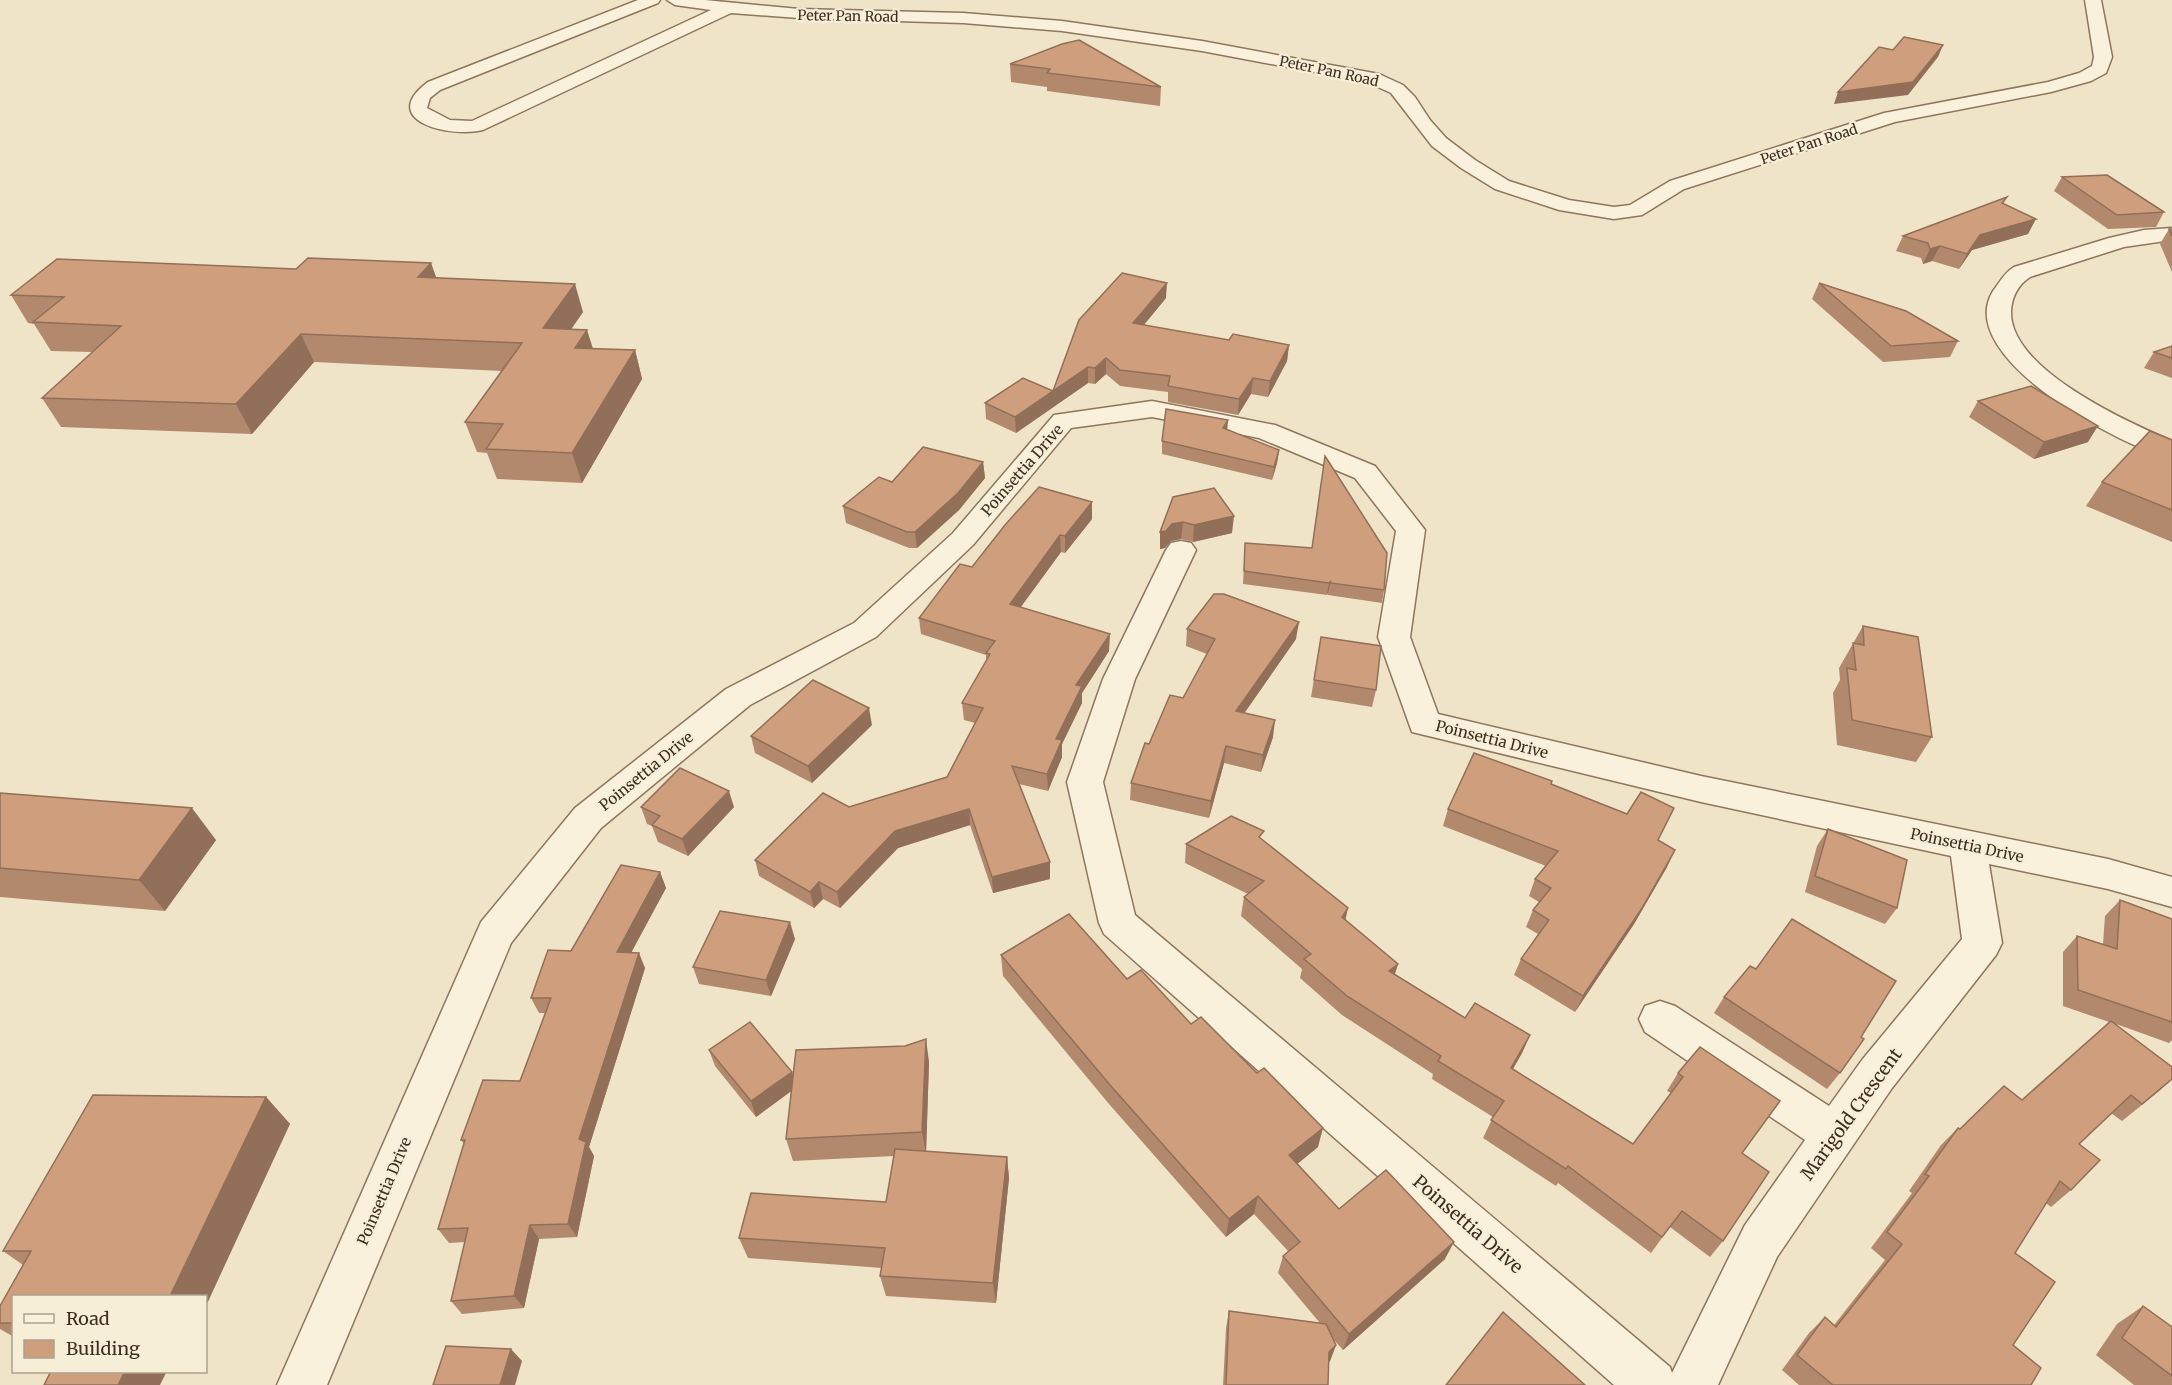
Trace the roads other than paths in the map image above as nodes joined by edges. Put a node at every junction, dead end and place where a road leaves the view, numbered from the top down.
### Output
1 (652, 0) edge
2 (675, 0) edge
3 (2093, 0) edge
4 (725, 9) junction
5 (2172, 234) edge
6 (2172, 451) edge
7 (1181, 550) dead end
8 (1968, 845) junction
9 (2172, 892) edge
10 (1660, 1018) dead end
11 (1835, 1135) junction
12 (302, 1385) edge
13 (1652, 1385) edge
14 (1692, 1385) edge

1 - 4 street
2 - 4 street, Peter Pan Road
3 - 4 street, Peter Pan Road
5 - 6 street
7 - 13 street, Poinsettia Drive
8 - 9 street, Poinsettia Drive
8 - 11 street, Marigold Crescent
8 - 12 street, Poinsettia Drive
10 - 11 street
11 - 14 street, Marigold Crescent

